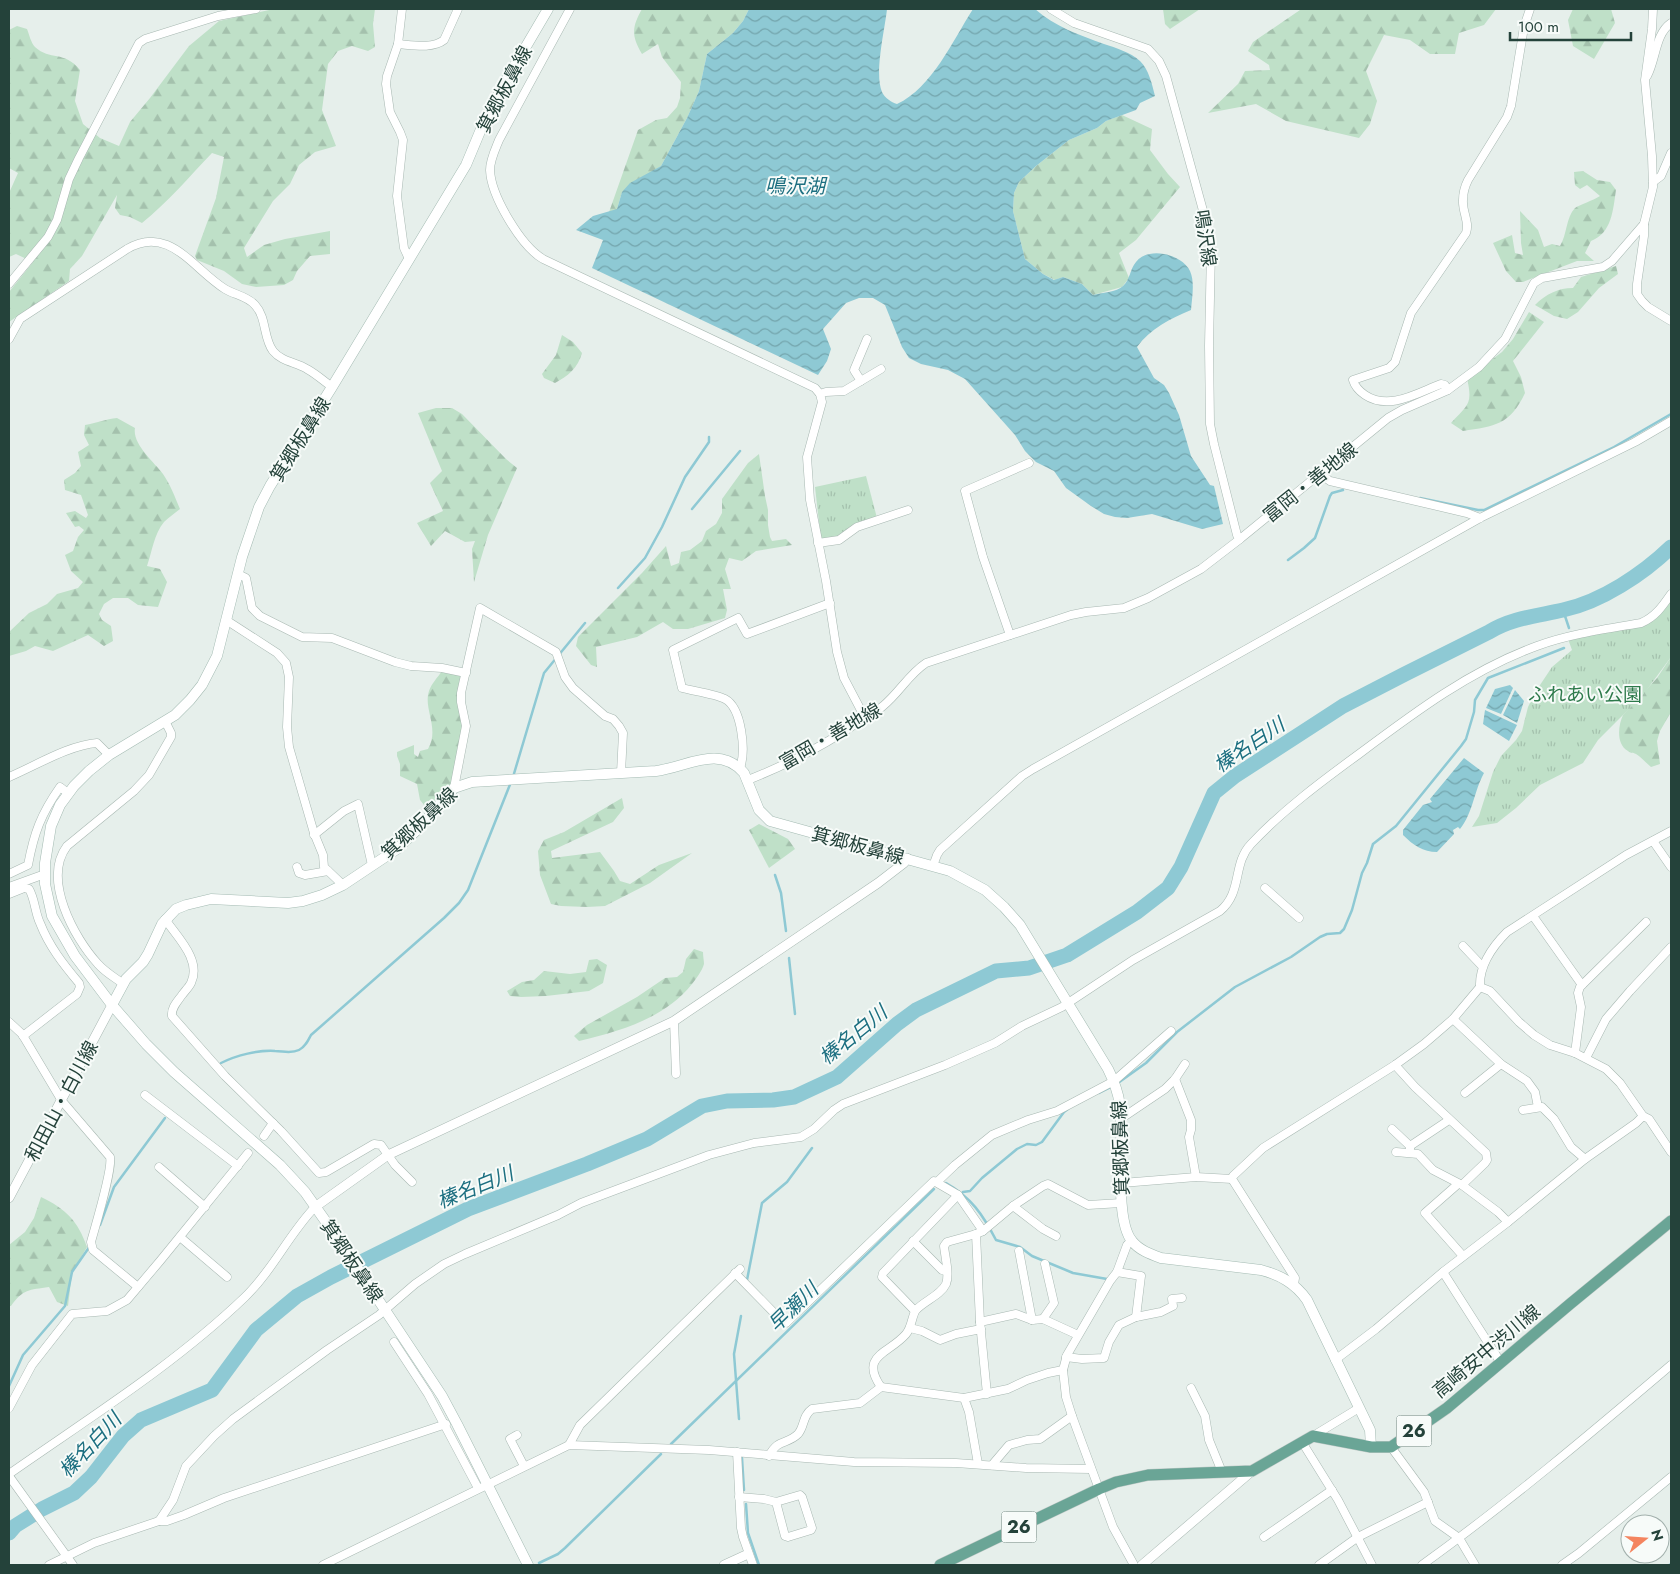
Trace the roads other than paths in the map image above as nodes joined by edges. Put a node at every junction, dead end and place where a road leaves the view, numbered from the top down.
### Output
1 (256, 9) edge
2 (402, 9) edge
3 (458, 9) edge
4 (548, 9) edge
5 (570, 9) edge
6 (1051, 9) edge
7 (1530, 9) edge
8 (1654, 9) edge
9 (1671, 24) edge
10 (398, 44) junction
11 (1645, 80) junction
12 (1671, 153) edge
13 (1653, 182) junction
14 (1644, 224) junction
15 (409, 259) junction
16 (9, 284) edge
17 (1671, 321) edge
18 (9, 339) edge
19 (866, 339) dead end
20 (881, 369) dead end
21 (861, 381) junction
22 (332, 386) junction
23 (1448, 390) junction
24 (820, 394) junction
25 (1671, 420) edge
26 (1028, 463) dead end
27 (1320, 474) junction
28 (908, 510) dead end
29 (1480, 518) junction
30 (1240, 539) junction
31 (818, 543) junction
32 (238, 574) junction
33 (1671, 594) edge
34 (830, 603) junction
35 (226, 620) junction
36 (1010, 635) junction
37 (466, 673) junction
38 (866, 718) junction
39 (165, 721) junction
40 (109, 755) junction
41 (740, 768) junction
42 (621, 773) junction
43 (9, 777) edge
44 (748, 780) junction
45 (454, 788) junction
46 (68, 793) junction
47 (1671, 831) edge
48 (314, 835) junction
49 (1653, 841) junction
50 (907, 858) junction
51 (372, 865) junction
52 (932, 866) junction
53 (1671, 867) edge
54 (298, 868) dead end
55 (328, 871) junction
56 (9, 874) edge
57 (45, 874) junction
58 (343, 885) junction
59 (9, 887) edge
60 (1265, 888) dead end
61 (9, 894) edge
62 (1533, 916) junction
63 (1299, 918) dead end
64 (165, 919) junction
65 (1646, 922) dead end
66 (1463, 946) dead end
67 (1671, 948) edge
68 (1482, 966) junction
69 (122, 984) junction
70 (1582, 985) junction
71 (1480, 987) junction
72 (1066, 1001) junction
73 (112, 1005) junction
74 (1453, 1019) junction
75 (674, 1021) junction
76 (9, 1022) edge
77 (1171, 1031) dead end
78 (23, 1036) junction
79 (1575, 1053) junction
80 (1586, 1058) junction
81 (1185, 1064) dead end
82 (1501, 1064) junction
83 (1395, 1065) junction
84 (676, 1074) dead end
85 (1175, 1079) junction
86 (1114, 1081) junction
87 (1465, 1093) dead end
88 (145, 1095) dead end
89 (62, 1101) junction
90 (1538, 1107) junction
91 (1523, 1110) dead end
92 (1643, 1116) junction
93 (1122, 1118) junction
94 (1449, 1120) junction
95 (273, 1123) junction
96 (1392, 1129) dead end
97 (1671, 1134) edge
98 (264, 1136) dead end
99 (1664, 1140) junction
100 (1410, 1149) junction
101 (1396, 1152) dead end
102 (1671, 1152) edge
103 (248, 1154) dead end
104 (388, 1155) junction
105 (1585, 1159) junction
106 (238, 1166) junction
107 (159, 1167) dead end
108 (1196, 1177) junction
109 (1232, 1179) junction
110 (412, 1182) dead end
111 (938, 1182) junction
112 (1122, 1183) junction
113 (1460, 1185) junction
114 (958, 1195) junction
115 (9, 1198) edge
116 (1121, 1203) junction
117 (1013, 1206) junction
118 (205, 1207) junction
119 (315, 1207) junction
120 (1671, 1221) edge
121 (1508, 1222) junction
122 (979, 1233) junction
123 (1056, 1236) dead end
124 (180, 1237) junction
125 (1132, 1240) junction
126 (913, 1241) junction
127 (1018, 1251) dead end
128 (1463, 1256) junction
129 (1044, 1264) dead end
130 (946, 1271) junction
131 (1118, 1272) junction
132 (1443, 1272) junction
133 (227, 1277) dead end
134 (1294, 1284) junction
135 (138, 1287) junction
136 (1182, 1298) dead end
137 (384, 1307) junction
138 (915, 1311) junction
139 (1136, 1316) junction
140 (1043, 1319) junction
141 (1032, 1320) junction
142 (981, 1326) junction
143 (910, 1328) junction
144 (1078, 1335) junction
145 (394, 1342) dead end
146 (1066, 1357) junction
147 (1335, 1360) junction
148 (1501, 1363) junction
149 (1671, 1365) edge
150 (1063, 1370) junction
151 (881, 1387) junction
152 (1191, 1388) dead end
153 (987, 1394) junction
154 (964, 1398) junction
155 (9, 1408) edge
156 (1359, 1408) junction
157 (1072, 1416) junction
158 (446, 1424) junction
159 (517, 1435) dead end
160 (1313, 1436) junction
161 (1302, 1442) junction
162 (569, 1445) junction
163 (1371, 1447) junction
164 (1392, 1447) junction
165 (737, 1452) junction
166 (769, 1456) junction
167 (978, 1464) junction
168 (524, 1466) junction
169 (992, 1466) junction
170 (1091, 1469) junction
171 (1252, 1471) junction
172 (1222, 1472) junction
173 (9, 1477) edge
174 (1671, 1477) edge
175 (488, 1483) junction
176 (478, 1488) junction
177 (1099, 1488) junction
178 (1332, 1490) junction
179 (739, 1497) junction
180 (776, 1502) junction
181 (1428, 1502) junction
182 (159, 1520) junction
183 (1264, 1536) dead end
184 (1358, 1537) junction
185 (1459, 1538) junction
186 (748, 1554) junction
187 (65, 1556) junction
188 (49, 1565) edge
189 (73, 1565) edge
190 (323, 1565) edge
191 (528, 1565) edge
192 (724, 1565) edge
193 (753, 1565) edge
194 (940, 1565) edge
195 (1134, 1565) edge
196 (1142, 1565) edge
197 (1319, 1565) edge
198 (1372, 1565) edge
199 (1422, 1565) edge
200 (1475, 1565) edge
201 (1562, 1565) edge

1 - 16 street
2 - 10 street
3 - 10 street
4 - 15 main road, 箕郷板鼻線
5 - 24 street
6 - 30 street, 鳴沢線
7 - 23 street
8 - 11 street
9 - 11 street, 富岡・善地線
10 - 15 street
11 - 13 street, 富岡・善地線
12 - 13 street
13 - 14 street, 富岡・善地線
14 - 17 street
14 - 23 street, 富岡・善地線
15 - 22 main road, 箕郷板鼻線
18 - 22 street
19 - 21 street
20 - 21 street
21 - 24 street
22 - 32 main road, 箕郷板鼻線
23 - 27 street, 富岡・善地線
24 - 31 street
25 - 29 street
26 - 36 street
27 - 29 street
27 - 30 street, 富岡・善地線
28 - 31 street
29 - 52 street
30 - 36 street, 富岡・善地線
31 - 34 street
32 - 35 main road, 箕郷板鼻線
32 - 37 street
33 - 72 street
34 - 38 street
34 - 41 street
35 - 39 main road, 箕郷板鼻線
35 - 48 street
36 - 38 street, 富岡・善地線
37 - 42 street
37 - 45 street
38 - 44 street, 富岡・善地線
39 - 40 main road, 箕郷板鼻線
39 - 69 street
40 - 43 street
40 - 46 main road, 箕郷板鼻線
41 - 42 main road, 箕郷板鼻線
41 - 44 main road, 箕郷板鼻線
42 - 45 main road, 箕郷板鼻線
44 - 50 main road, 箕郷板鼻線
45 - 51 main road, 箕郷板鼻線
46 - 56 street
46 - 57 main road, 箕郷板鼻線
47 - 49 street
48 - 51 street
48 - 55 street
49 - 53 street
49 - 62 street
50 - 52 main road, 箕郷板鼻線
50 - 75 street
51 - 58 main road, 箕郷板鼻線
52 - 72 main road, 箕郷板鼻線
54 - 55 street
55 - 58 street
57 - 59 street
57 - 73 main road, 箕郷板鼻線
58 - 64 main road, 箕郷板鼻線
60 - 63 street
61 - 78 street
62 - 68 street
62 - 70 street
64 - 69 main road, 箕郷板鼻線
64 - 95 street
65 - 70 street
66 - 68 street
67 - 80 street
68 - 71 street
69 - 73 main road, 箕郷板鼻線
70 - 79 street
71 - 74 street
71 - 79 street
72 - 86 main road, 箕郷板鼻線
72 - 137 street
73 - 89 street, 和田山・白川線
73 - 119 main road, 箕郷板鼻線
74 - 82 street
74 - 83 street
75 - 84 street
75 - 104 street
76 - 78 street
77 - 86 street
78 - 89 street
79 - 80 street
80 - 92 street
81 - 85 street
82 - 87 street
82 - 90 street
83 - 94 street
83 - 109 street
85 - 93 street
85 - 108 street
86 - 93 main road, 箕郷板鼻線
86 - 111 street
88 - 106 street
89 - 115 street, 和田山・白川線
89 - 135 street
90 - 91 street
90 - 105 street
92 - 99 street
92 - 105 street
93 - 112 main road, 箕郷板鼻線
94 - 100 street
94 - 113 street
95 - 98 street
95 - 104 street
96 - 100 street
97 - 99 street
99 - 102 street
100 - 101 street
100 - 113 street
103 - 106 street
104 - 110 street
104 - 119 street
105 - 121 street
106 - 118 street
107 - 118 street
108 - 109 street
108 - 112 street
109 - 134 street
111 - 114 street
111 - 162 street
112 - 116 main road, 箕郷板鼻線
113 - 121 street
113 - 128 street
114 - 122 street
114 - 126 street
116 - 117 street
116 - 125 main road, 箕郷板鼻線
117 - 122 street
117 - 123 street
118 - 124 street
119 - 137 main road, 箕郷板鼻線
119 - 173 street
120 - 148 main road, 高崎安中渋川線 / 26
121 - 128 street
122 - 130 street
122 - 142 street
124 - 133 street
124 - 135 street
125 - 131 street
125 - 134 main road
126 - 130 street
126 - 138 street
127 - 141 street
128 - 132 street
129 - 140 street
130 - 138 street
131 - 139 street
131 - 144 street
132 - 147 street
132 - 148 street
134 - 147 main road
135 - 155 street
136 - 139 street
137 - 175 main road, 箕郷板鼻線
137 - 182 street
138 - 143 street
139 - 146 street
140 - 141 street
140 - 144 street
141 - 142 street
142 - 143 street
142 - 153 street
143 - 151 street
144 - 146 street
145 - 158 street
146 - 150 street
147 - 156 main road
148 - 164 main road, 高崎安中渋川線 / 26
149 - 185 street
150 - 153 street
150 - 157 street
151 - 154 street
151 - 166 street
152 - 172 street
153 - 154 street
154 - 167 street
156 - 160 street
156 - 163 main road
157 - 169 street
157 - 170 street
158 - 176 street
158 - 182 street
159 - 168 street
160 - 161 main road, 26
160 - 163 main road, 26
161 - 171 main road, 26
161 - 178 street
162 - 165 street
162 - 168 street
163 - 164 main road, 26
164 - 181 street
165 - 166 street
165 - 179 street
166 - 167 street
167 - 169 street
168 - 175 street
169 - 170 street
170 - 177 street
171 - 172 main road, 26
171 - 196 street
172 - 177 main road, 26
173 - 187 street
174 - 201 street
175 - 176 street
175 - 191 main road, 箕郷板鼻線
176 - 190 street
177 - 194 main road, 26
177 - 195 street
178 - 183 street
178 - 184 street
179 - 180 street
179 - 186 street
180 - 180 street
181 - 184 street
181 - 185 street
182 - 187 street
184 - 197 street
184 - 198 street
185 - 199 street
185 - 200 street
186 - 192 street
186 - 193 street
187 - 188 street
187 - 189 street

